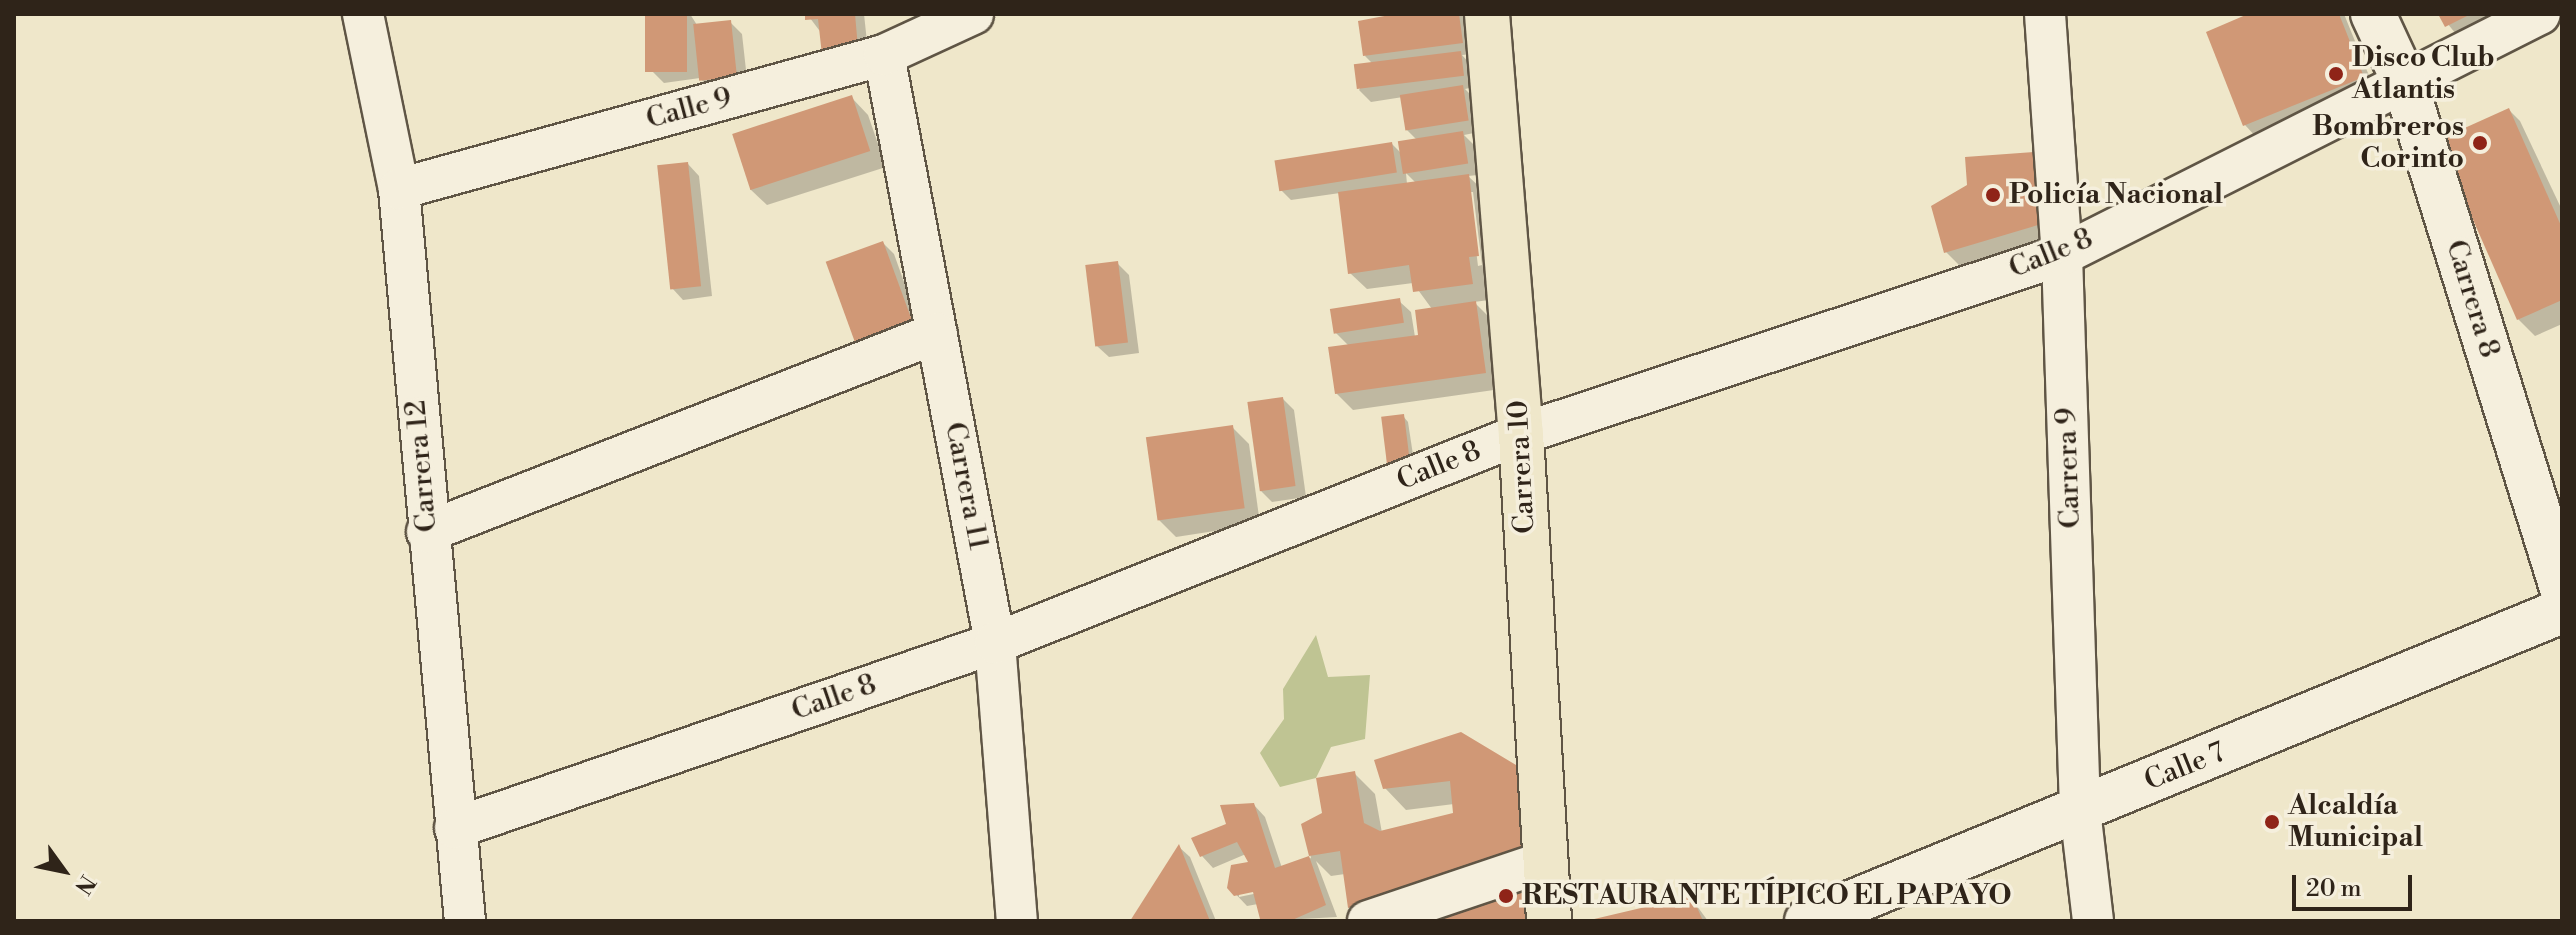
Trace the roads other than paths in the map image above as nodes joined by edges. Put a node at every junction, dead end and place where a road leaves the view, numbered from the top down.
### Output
1 (363, 14) edge
2 (1487, 14) edge
3 (2045, 14) edge
4 (2373, 14) edge
5 (2540, 14) edge
6 (958, 16) edge
7 (884, 55) junction
8 (2405, 83) junction
9 (399, 189) junction
10 (2062, 255) junction
11 (937, 333) junction
12 (1521, 434) junction
13 (427, 532) junction
14 (2562, 588) edge
15 (2562, 611) edge
16 (995, 643) junction
17 (2080, 810) junction
18 (455, 828) junction
19 (1543, 862) junction
20 (465, 921) edge
21 (1017, 921) edge
22 (1368, 921) edge
23 (1549, 921) edge
24 (1807, 921) edge
25 (2093, 921) edge

1 - 9 street, Carrera 12
2 - 12 main road, Carrera 10
3 - 10 street, Carrera 9
4 - 8 street, Carrera 8
5 - 8 street, Calle 8
6 - 7 street, Calle 9
7 - 9 street, Calle 9
7 - 11 street, Carrera 11
8 - 10 street, Calle 8
8 - 14 street, Carrera 8
9 - 13 street, Carrera 12
10 - 12 street, Calle 8
10 - 17 street, Carrera 9
11 - 13 street
11 - 16 street, Carrera 11
12 - 16 street, Calle 8
12 - 19 main road, Carrera 10
13 - 18 street, Carrera 12
15 - 17 street, Calle 7
16 - 18 street, Calle 8
16 - 21 street, Carrera 11
17 - 24 street, Calle 7
17 - 25 street, Carrera 9
18 - 20 street, Carrera 12
19 - 22 street
19 - 23 main road, Carrera 10

